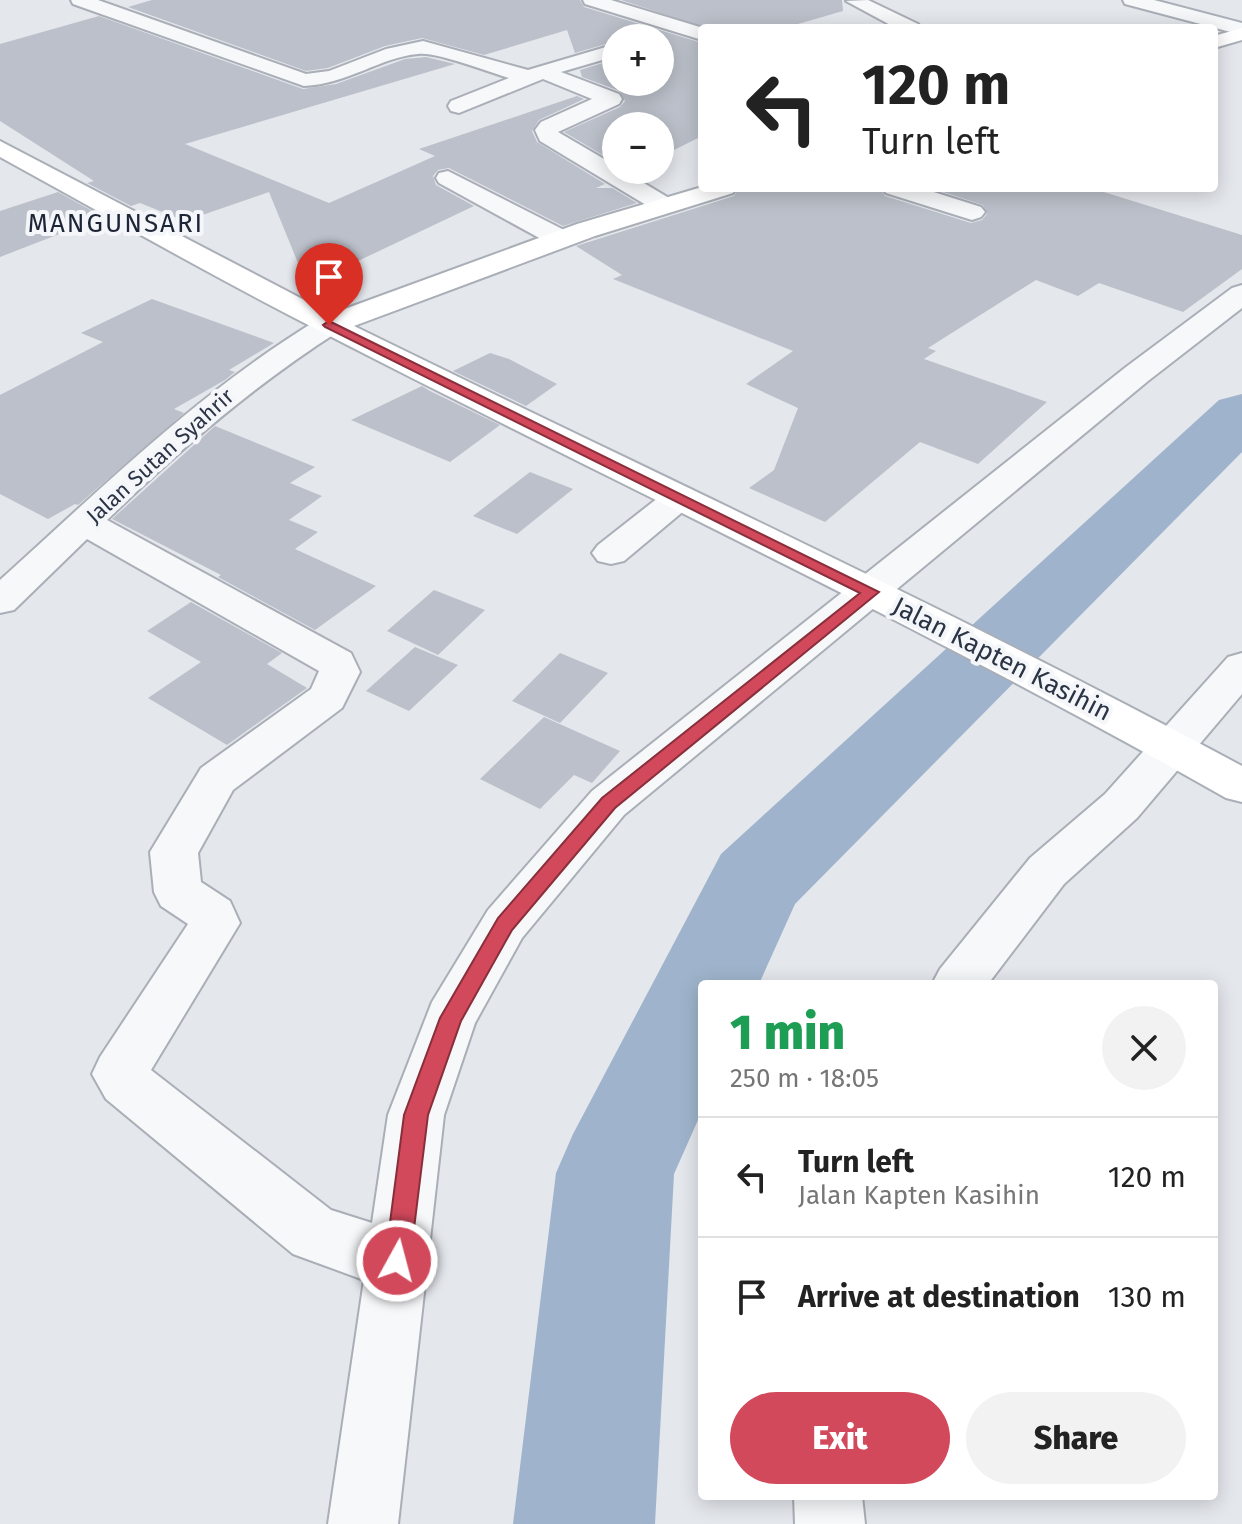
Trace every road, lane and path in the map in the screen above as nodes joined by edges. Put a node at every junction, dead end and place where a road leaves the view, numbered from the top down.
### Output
1 (80, 0) edge
2 (592, 0) edge
3 (1132, 0) edge
4 (855, 1) edge
5 (903, 24) edge
6 (1214, 24) edge
7 (1218, 25) edge
8 (698, 32) edge
9 (1242, 32) edge
10 (698, 34) edge
11 (674, 38) edge
12 (1218, 41) edge
13 (602, 54) edge
14 (536, 74) junction
15 (459, 106) dead end
16 (0, 148) edge
17 (448, 178) dead end
18 (711, 192) edge
19 (908, 192) edge
20 (665, 206) junction
21 (972, 212) dead end
22 (561, 239) junction
23 (1242, 294) edge
24 (329, 325) junction
25 (680, 497) junction
26 (85, 523) junction
27 (611, 553) dead end
28 (887, 599) junction
29 (0, 601) edge
30 (1242, 667) edge
31 (1166, 743) junction
32 (1242, 786) edge
33 (961, 980) edge
34 (397, 1261) junction
35 (828, 1500) edge
36 (363, 1524) edge
37 (830, 1524) edge

1 - 14 street
2 - 8 street
3 - 6 street
4 - 5 street
7 - 9 street
9 - 12 main road
10 - 11 street
13 - 14 street
14 - 15 street
14 - 20 street
16 - 24 main road, Jalan Kapten Kasihin
17 - 22 street
18 - 20 main road
19 - 21 street
20 - 22 main road
22 - 24 main road
23 - 28 street
24 - 25 main road, Jalan Kapten Kasihin
24 - 26 street, Jalan Sutan Syahrir
25 - 27 street
25 - 28 main road, Jalan Kapten Kasihin
26 - 29 street, Jalan Sutan Syahrir
26 - 34 street
28 - 31 main road, Jalan Kapten Kasihin
28 - 34 street
30 - 31 street
31 - 32 main road, Jalan Kapten Kasihin
31 - 33 street
34 - 36 street
35 - 37 street

